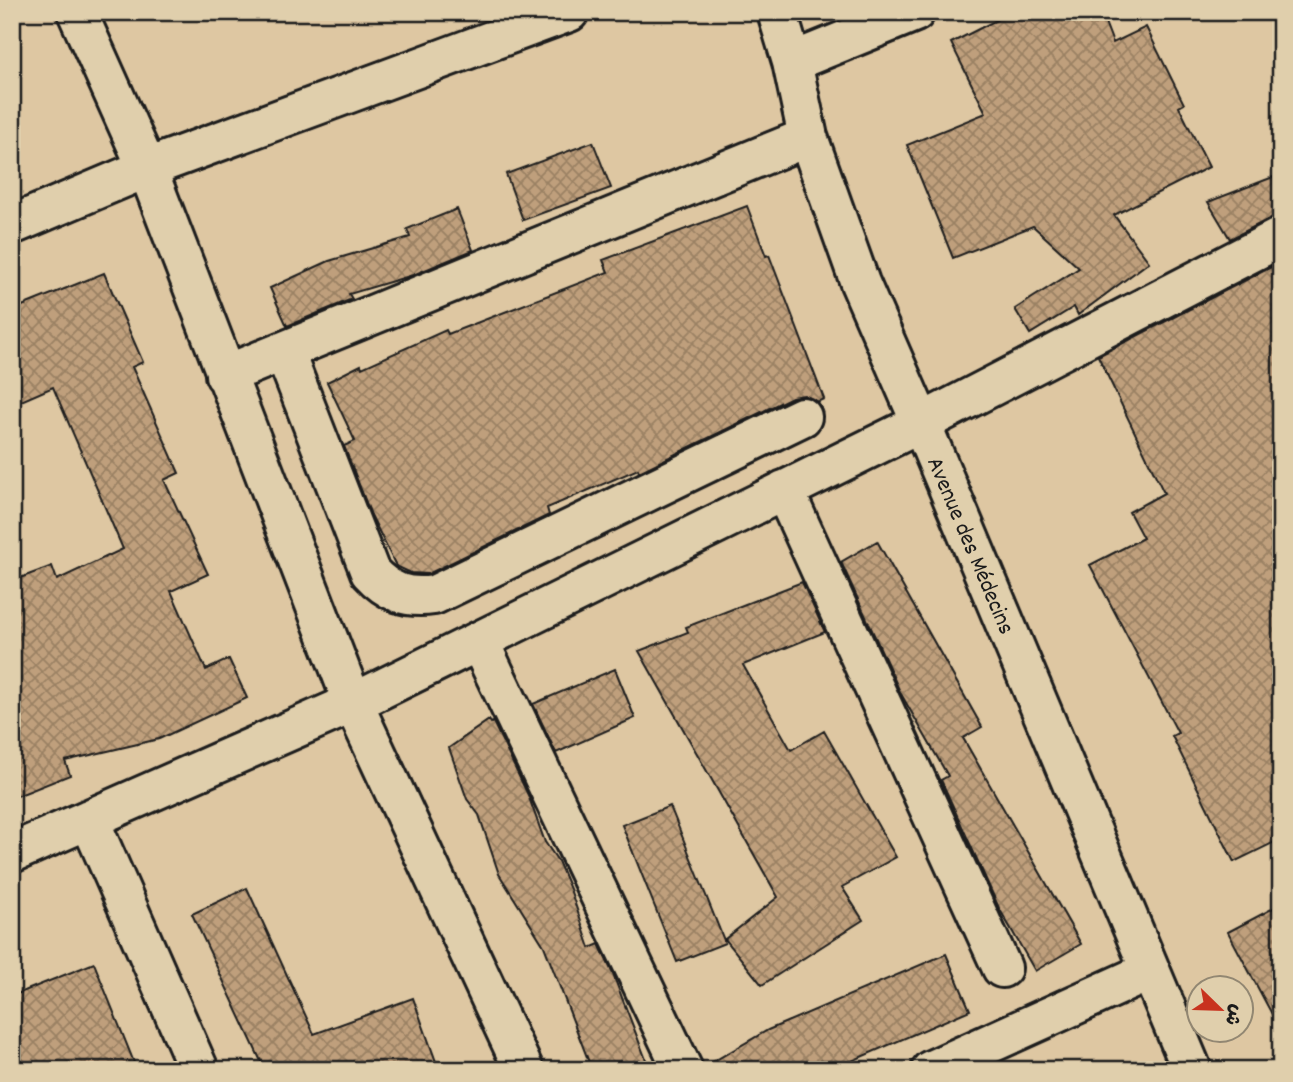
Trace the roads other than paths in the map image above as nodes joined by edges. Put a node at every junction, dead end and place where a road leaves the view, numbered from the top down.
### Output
1 (77, 12) edge
2 (569, 12) edge
3 (915, 12) edge
4 (779, 13) edge
5 (505, 23) edge
6 (792, 62) junction
7 (808, 138) junction
8 (147, 168) junction
9 (12, 225) edge
10 (1281, 237) edge
11 (284, 351) junction
12 (225, 375) junction
13 (802, 417) dead end
14 (921, 423) junction
15 (784, 490) junction
16 (479, 641) junction
17 (352, 703) junction
18 (89, 819) junction
19 (12, 853) edge
20 (1002, 968) dead end
21 (1150, 971) junction
22 (199, 1070) edge
23 (524, 1070) edge
24 (683, 1070) edge
25 (931, 1070) edge
26 (1192, 1070) edge

1 - 8 street
2 - 5 street
3 - 6 street
4 - 6 street, Avenue des Médecins
5 - 8 street
6 - 7 street, Avenue des Médecins
7 - 11 street
7 - 14 street, Avenue des Médecins
8 - 9 street
8 - 12 street
10 - 14 street
11 - 12 street
11 - 13 street
12 - 17 street
14 - 15 street
14 - 21 street, Avenue des Médecins
15 - 16 street
15 - 20 street
16 - 17 street
16 - 24 street
17 - 18 street
17 - 23 street
18 - 19 street
18 - 22 street
21 - 25 street
21 - 26 street, Avenue des Médecins

